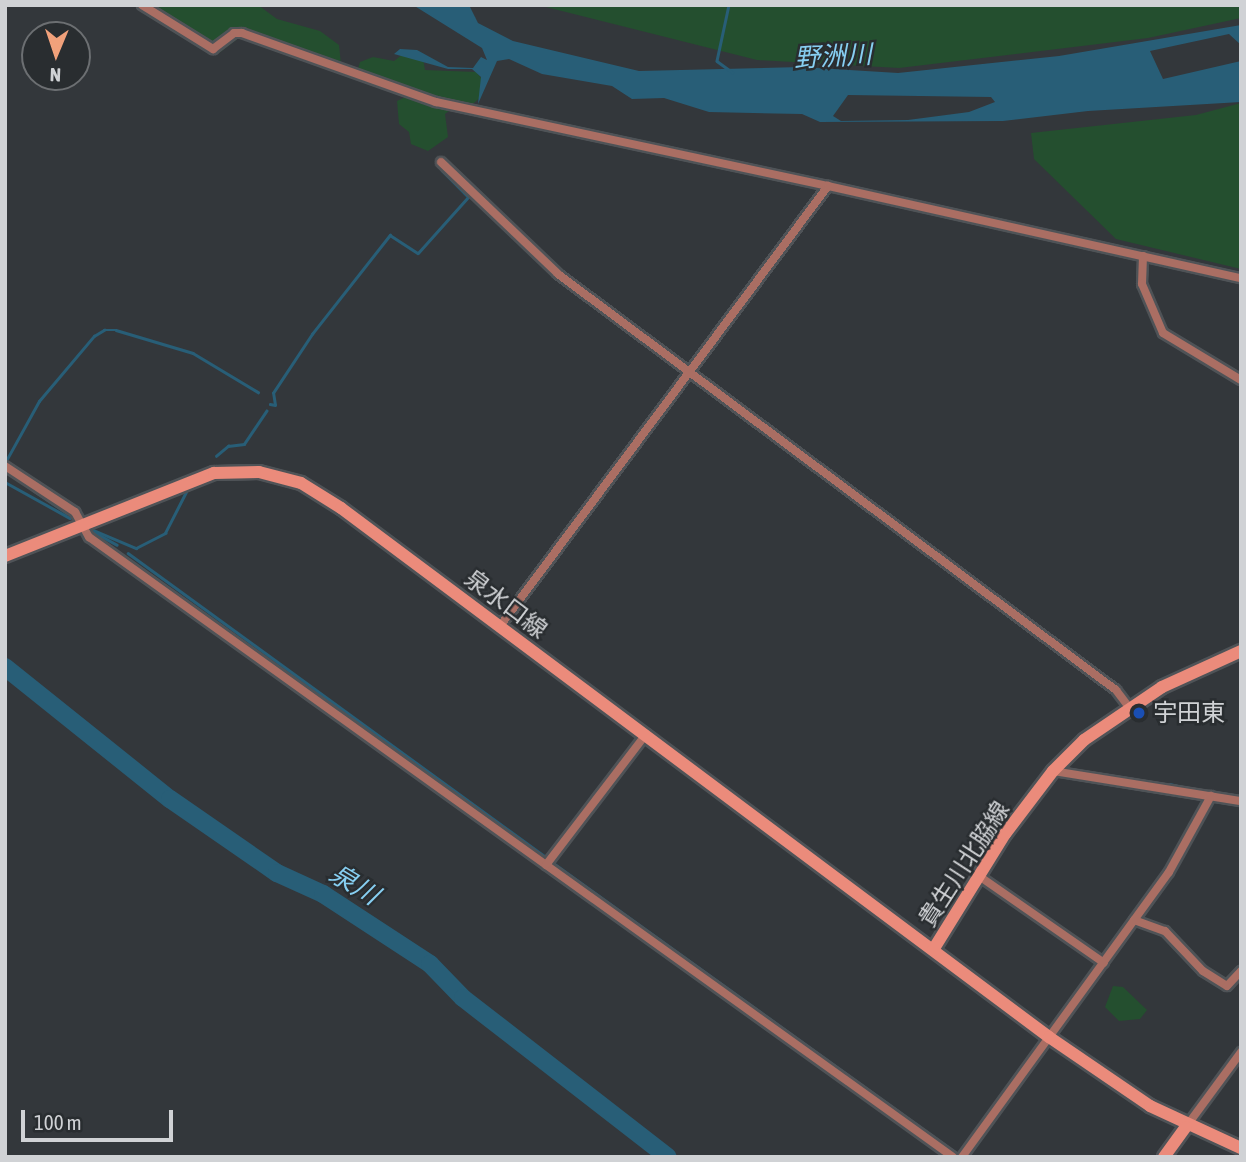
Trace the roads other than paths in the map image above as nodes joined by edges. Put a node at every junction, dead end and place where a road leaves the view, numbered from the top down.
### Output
1 (142, 5) edge
2 (441, 162) dead end
3 (828, 186) junction
4 (1143, 256) junction
5 (1241, 278) edge
6 (690, 371) junction
7 (1241, 380) edge
8 (5, 466) edge
9 (82, 524) junction
10 (5, 556) edge
11 (500, 626) junction
12 (1241, 650) edge
13 (1128, 706) junction
14 (646, 734) junction
15 (1053, 771) junction
16 (1211, 796) junction
17 (1241, 801) edge
18 (546, 865) junction
19 (979, 876) junction
20 (1134, 920) junction
21 (933, 950) junction
22 (1104, 963) junction
23 (1241, 971) edge
24 (1050, 1037) junction
25 (1241, 1052) edge
26 (1186, 1126) junction
27 (1241, 1149) edge
28 (953, 1157) edge
29 (962, 1157) edge
30 (1164, 1157) edge

1 - 3 street
2 - 6 street
3 - 4 street
3 - 6 street
4 - 5 street
4 - 7 street
6 - 11 street
6 - 13 street
8 - 9 street
9 - 10 main road, 泉水口線
9 - 11 main road, 泉水口線
9 - 18 street
11 - 14 main road, 泉水口線
12 - 13 main road, 貴生川北脇線
13 - 15 main road, 貴生川北脇線
14 - 18 street
14 - 21 main road, 泉水口線
15 - 16 street
15 - 19 main road, 貴生川北脇線
16 - 17 street
16 - 20 street
18 - 28 street
19 - 21 main road, 貴生川北脇線
19 - 22 street
20 - 22 street
20 - 23 street
21 - 24 main road, 貴生川北脇線
22 - 24 street
24 - 26 main road, 貴生川北脇線
24 - 29 street
25 - 26 street
26 - 27 main road
26 - 30 main road

